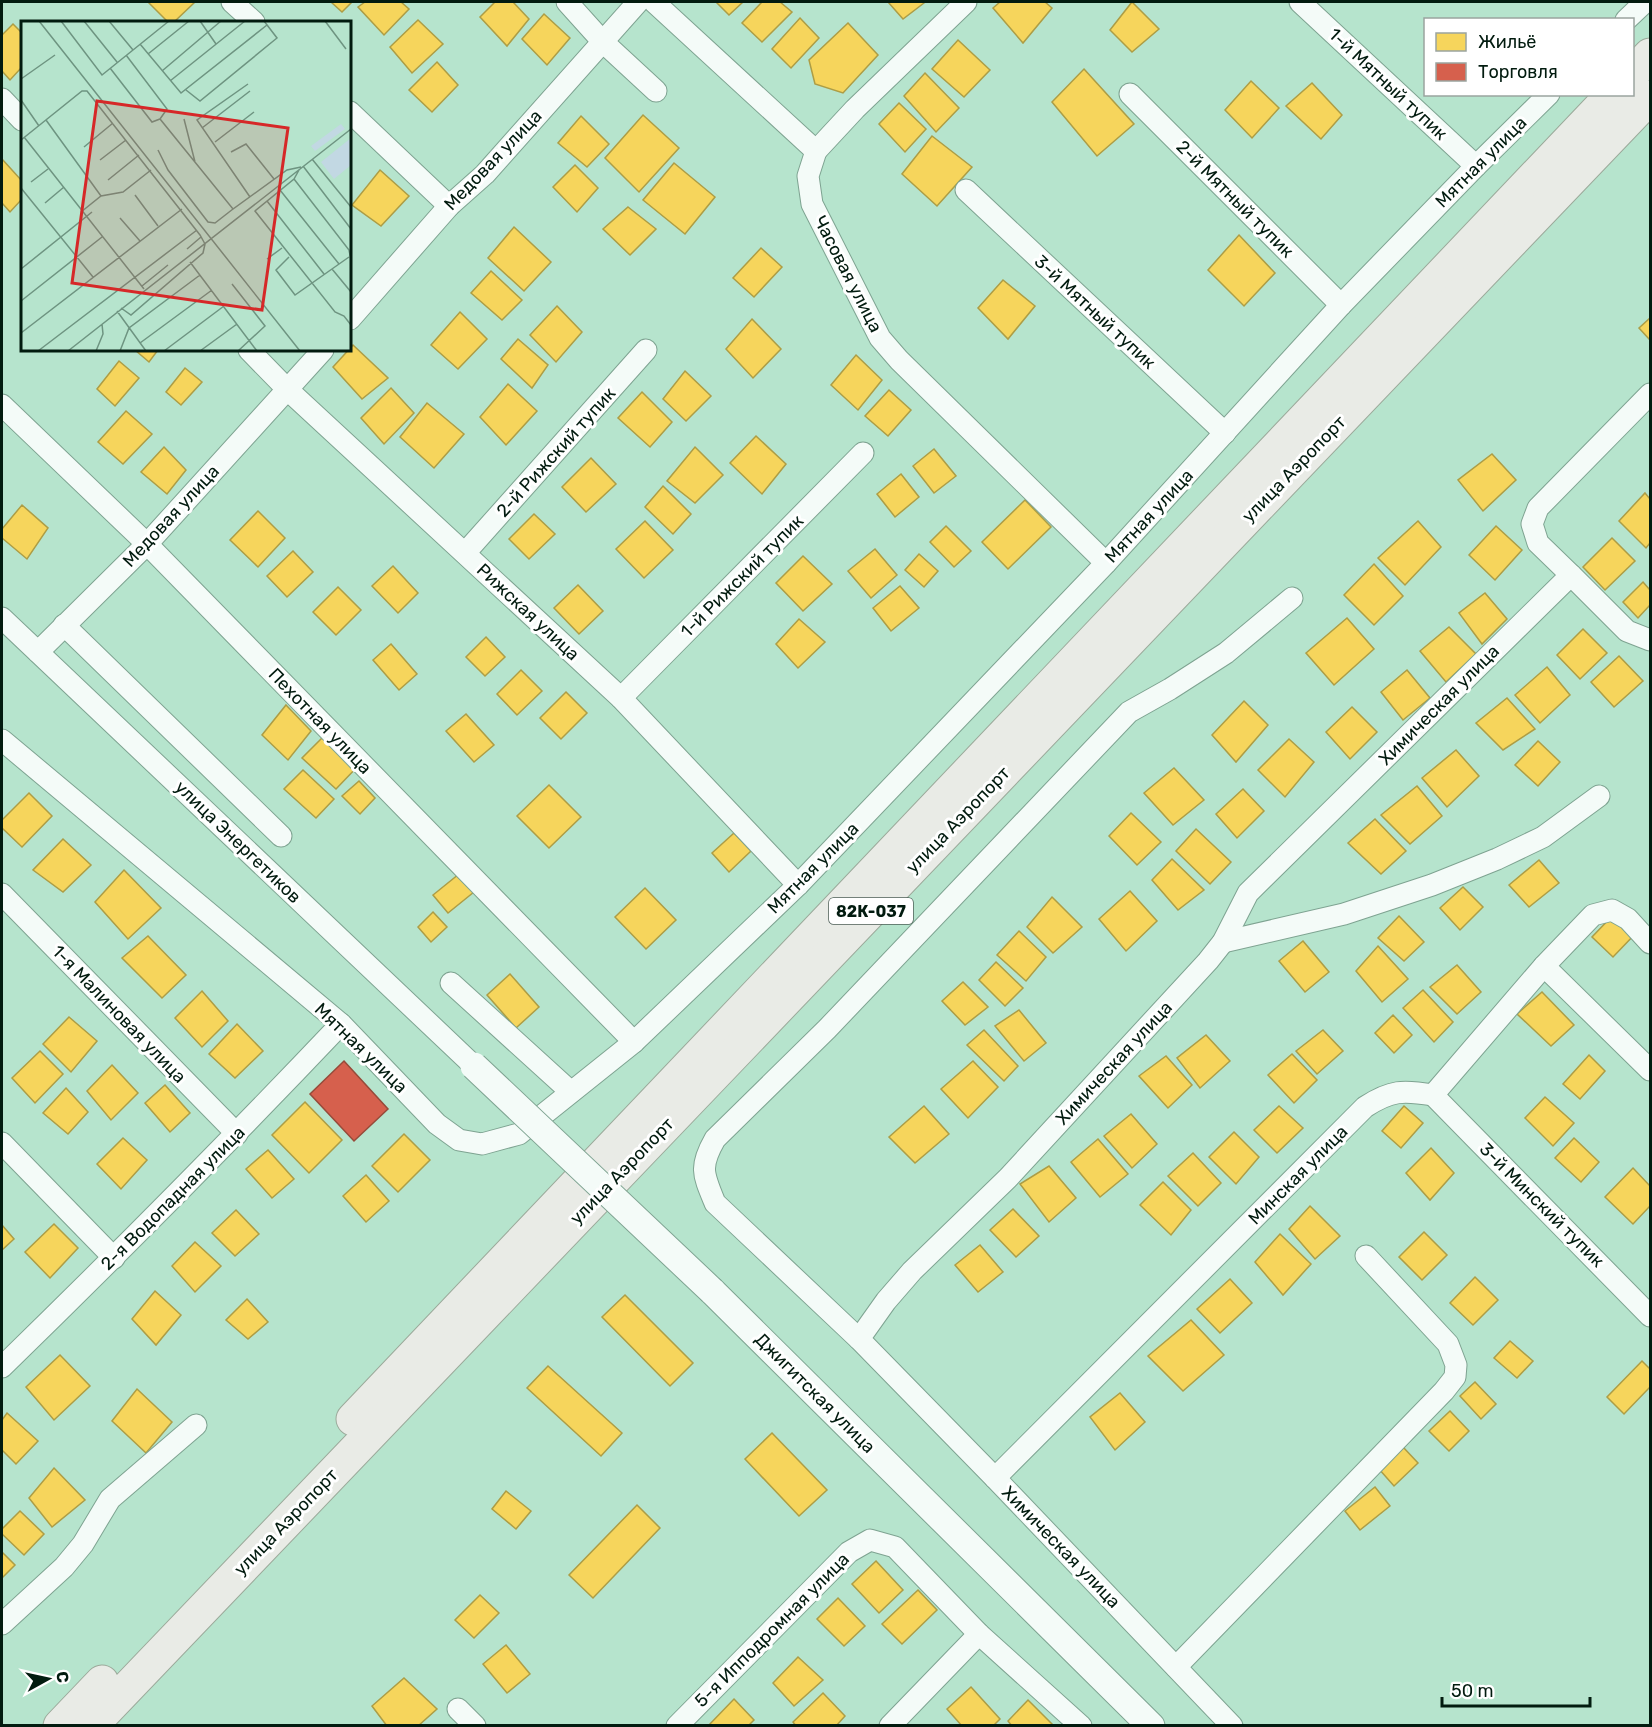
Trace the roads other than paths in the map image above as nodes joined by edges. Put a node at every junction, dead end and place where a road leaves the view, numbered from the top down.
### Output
1 (567, 2) edge
2 (638, 2) edge
3 (654, 2) edge
4 (966, 2) edge
5 (1300, 2) edge
6 (1644, 2) edge
7 (1628, 18) edge
8 (603, 42) junction
9 (1650, 55) edge
10 (1634, 72) edge
11 (656, 91) dead end
12 (1130, 94) dead end
13 (1547, 96) edge
14 (1611, 96) edge
15 (1650, 97) edge
16 (2, 99) edge
17 (351, 113) edge
18 (21, 119) edge
19 (816, 151) junction
20 (1476, 166) junction
21 (966, 190) dead end
22 (449, 206) junction
23 (1341, 305) junction
24 (351, 319) edge
25 (646, 350) dead end
26 (250, 351) edge
27 (322, 351) edge
28 (288, 390) junction
29 (1650, 394) edge
30 (2, 405) edge
31 (1225, 433) junction
32 (863, 453) dead end
33 (147, 544) junction
34 (465, 553) junction
35 (1106, 563) junction
36 (1571, 575) junction
37 (1292, 597) dead end
38 (2, 618) edge
39 (64, 625) junction
40 (1650, 640) edge
41 (38, 652) junction
42 (621, 699) junction
43 (2, 740) edge
44 (1599, 796) dead end
45 (281, 836) dead end
46 (798, 885) junction
47 (2, 894) edge
48 (1223, 942) junction
49 (1650, 943) edge
50 (1544, 966) junction
51 (451, 983) dead end
52 (341, 1024) junction
53 (634, 1042) junction
54 (474, 1066) joint
55 (1650, 1070) edge
56 (571, 1092) junction
57 (1433, 1095) junction
58 (237, 1134) junction
59 (2, 1143) edge
60 (1366, 1256) dead end
61 (114, 1258) junction
62 (1650, 1316) edge
63 (859, 1339) junction
64 (2, 1367) edge
65 (196, 1425) dead end
66 (995, 1478) junction
67 (2, 1624) edge
68 (979, 1634) junction
69 (1176, 1667) junction
70 (458, 1709) dead end
71 (60, 1725) edge
72 (91, 1725) edge
73 (475, 1725) edge
74 (677, 1725) edge
75 (890, 1725) edge
76 (1081, 1725) edge
77 (1151, 1725) edge
78 (1232, 1725) edge

1 - 8 street
2 - 8 street, Медовая улица
3 - 19 street
4 - 19 street
5 - 20 street, 1-й Мятный тупик
6 - 7 street
8 - 11 street
8 - 22 street, Медовая улица
9 - 10 main road
12 - 23 street, 2-й Мятный тупик
13 - 20 street, Мятная улица
14 - 71 main road, улица Аэропорт
15 - 72 main road, улица Аэропорт / 82К-037
16 - 18 street
17 - 22 street
19 - 35 street, Часовая улица
20 - 23 street, Мятная улица
21 - 31 street, 3-й Мятный тупик
22 - 24 street, Медовая улица
23 - 31 street, Мятная улица
25 - 34 street, 2-й Рижский тупик
26 - 28 street, Рижская улица
27 - 28 street, Медовая улица
28 - 33 street, Медовая улица
28 - 34 street, Рижская улица
29 - 36 street
30 - 33 street, Пехотная улица
31 - 35 street, Мятная улица
32 - 42 street, 1-й Рижский тупик
33 - 39 street, Медовая улица
33 - 53 street, Пехотная улица
34 - 42 street, Рижская улица
35 - 46 street, Мятная улица
36 - 40 street
36 - 48 street, Химическая улица
37 - 63 street
38 - 41 street, улица Энергетиков
39 - 41 street, Медовая улица
39 - 45 street
41 - 54 street, улица Энергетиков
42 - 46 street, Рижская улица
43 - 52 street, Мятная улица
44 - 48 street
46 - 53 street, Мятная улица
47 - 58 street, 1-я Малиновая улица
48 - 63 street, Химическая улица
49 - 50 street
50 - 55 street
50 - 57 street
51 - 56 street
52 - 56 street, Мятная улица
52 - 58 street, 2-я Водопадная улица
53 - 56 street, Мятная улица
54 - 77 street, Джигитская улица, bridge
57 - 62 street, 3-й Минский тупик
57 - 66 street, Минская улица
58 - 61 street, 2-я Водопадная улица
59 - 61 street
60 - 69 street
61 - 64 street, 2-я Водопадная улица
63 - 66 street, Химическая улица
65 - 67 street
66 - 69 street, Химическая улица
68 - 74 street, 5-я Ипподромная улица
68 - 75 street
68 - 76 street
69 - 78 street, Химическая улица
70 - 73 street

